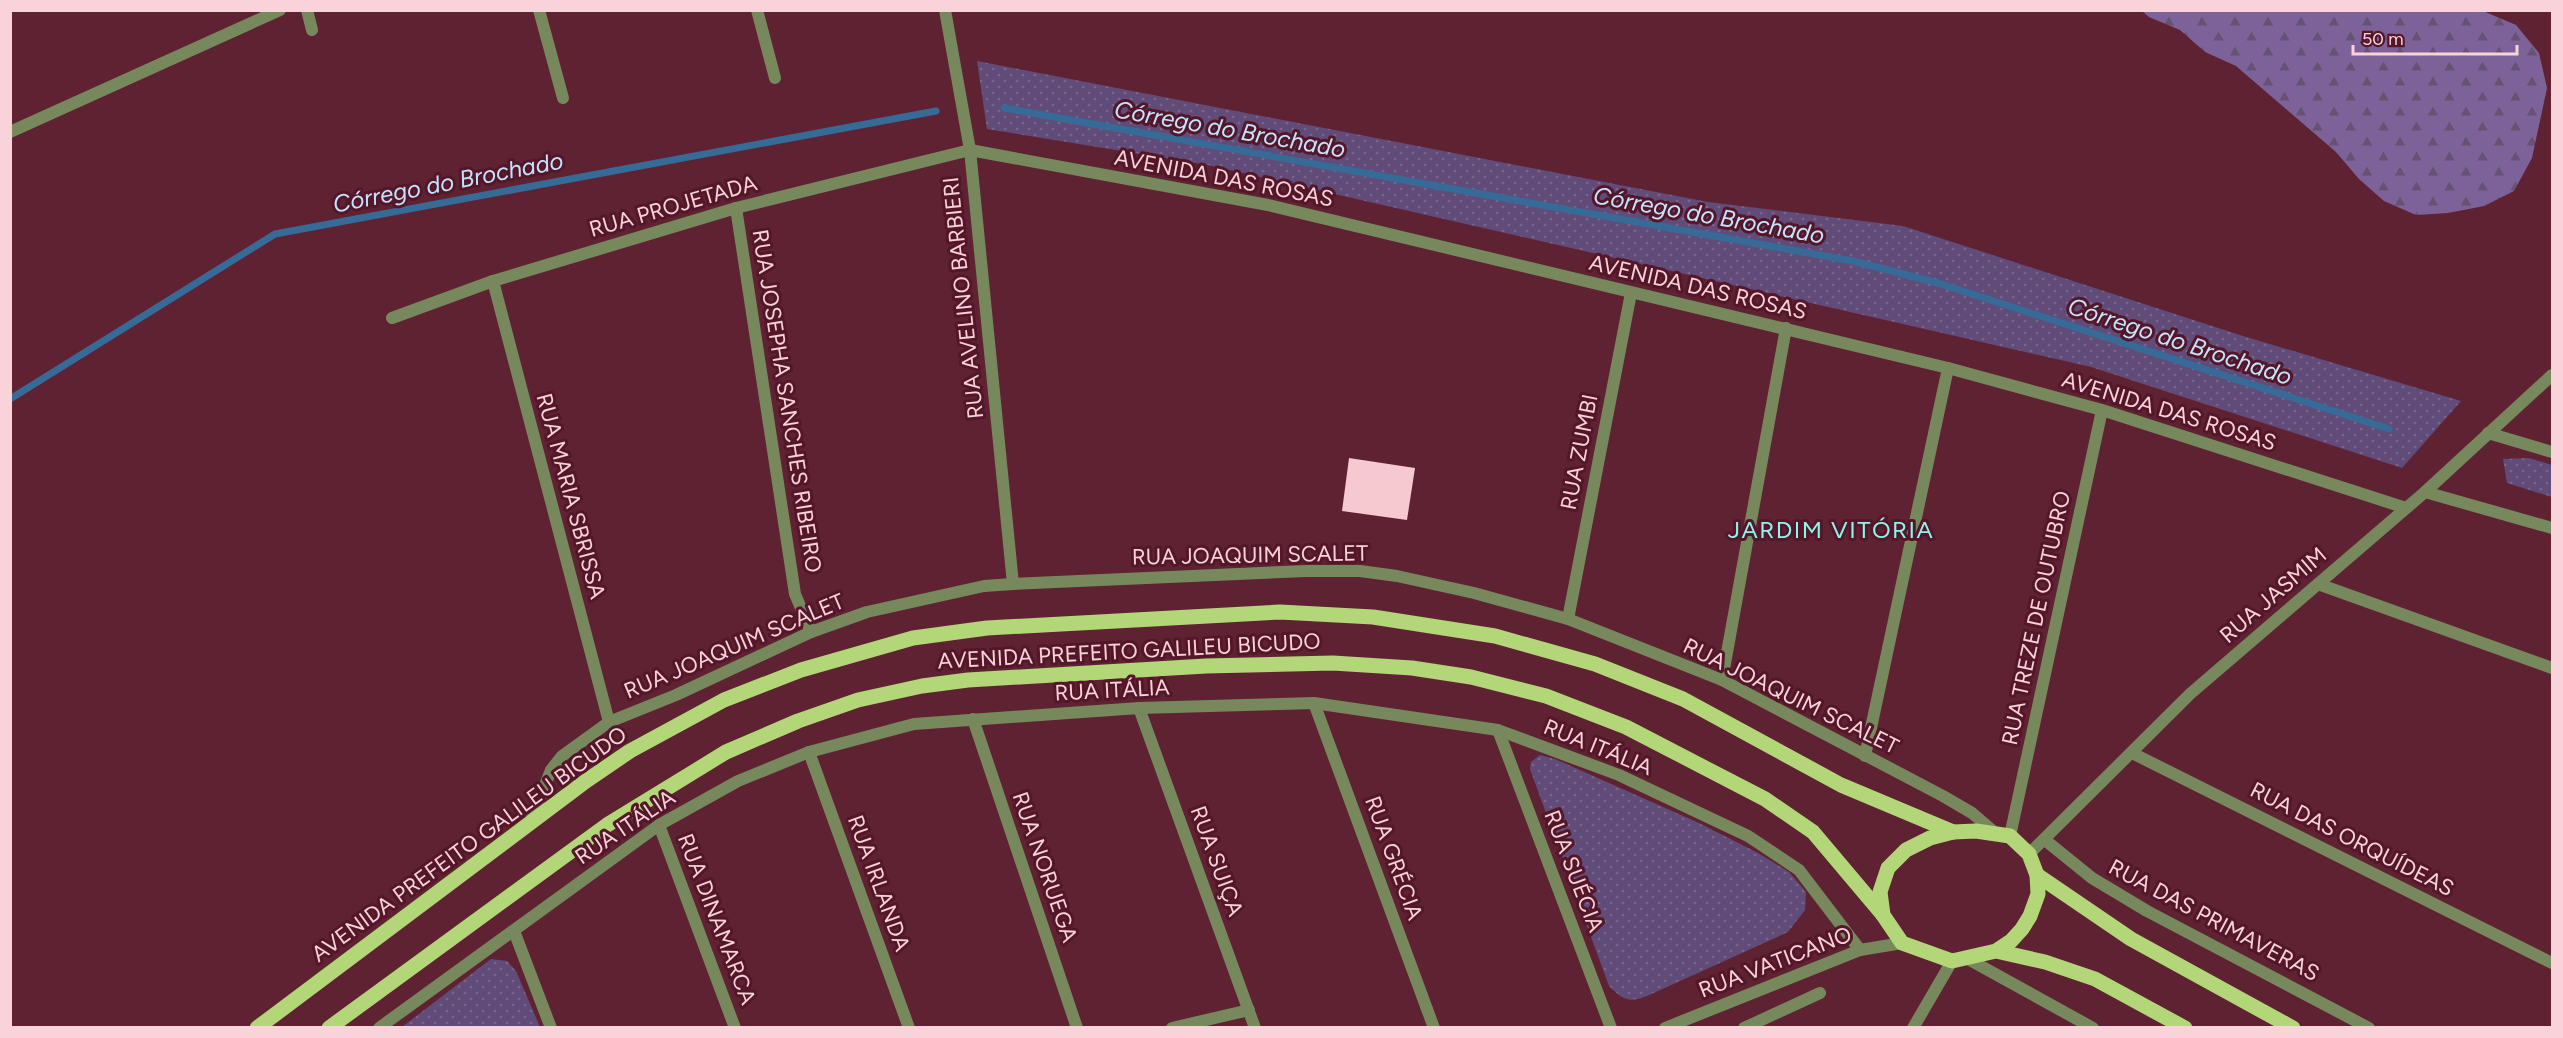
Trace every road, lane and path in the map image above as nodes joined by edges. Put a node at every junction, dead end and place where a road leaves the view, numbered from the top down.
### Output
1 (280, 10) edge
2 (307, 10) edge
3 (539, 10) edge
4 (757, 10) edge
5 (945, 10) edge
6 (312, 30) dead end
7 (775, 78) dead end
8 (563, 98) dead end
9 (10, 132) edge
10 (970, 150) junction
11 (736, 208) junction
12 (493, 281) junction
13 (1631, 293) junction
14 (392, 318) dead end
15 (1786, 328) junction
16 (1948, 368) junction
17 (2553, 375) edge
18 (2102, 410) junction
19 (2488, 434) junction
20 (2553, 452) edge
21 (2425, 492) junction
22 (2406, 508) junction
23 (2553, 528) edge
24 (1013, 584) junction
25 (2318, 584) junction
26 (1568, 619) junction
27 (811, 632) junction
28 (2553, 668) edge
29 (1722, 680) junction
30 (1314, 703) junction
31 (1139, 708) junction
32 (973, 719) junction
33 (609, 722) junction
34 (1498, 730) junction
35 (809, 752) junction
36 (2132, 753) junction
37 (1865, 756) junction
38 (530, 823) junction
39 (659, 825) junction
40 (1992, 831) junction
41 (1953, 832) junction
42 (2010, 836) junction
43 (2045, 840) junction
44 (2029, 854) junction
45 (2037, 875) junction
46 (1882, 915) junction
47 (514, 931) junction
48 (1902, 944) junction
49 (1860, 950) junction
50 (1996, 951) junction
51 (1968, 959) junction
52 (1952, 961) junction
53 (2553, 963) edge
54 (1820, 993) dead end
55 (1249, 1010) junction
56 (258, 1028) edge
57 (329, 1028) edge
58 (379, 1028) edge
59 (551, 1028) edge
60 (735, 1028) edge
61 (909, 1028) edge
62 (1077, 1028) edge
63 (1172, 1028) edge
64 (1256, 1028) edge
65 (1434, 1028) edge
66 (1611, 1028) edge
67 (1665, 1028) edge
68 (1744, 1028) edge
69 (1913, 1028) edge
70 (2093, 1028) edge
71 (2185, 1028) edge
72 (2292, 1028) edge
73 (2369, 1028) edge

1 - 9 street
2 - 6 street
3 - 8 street
4 - 7 street
5 - 10 street, RUA AVELINO BARBIERI
10 - 11 street, RUA PROJETADA
10 - 13 street, AVENIDA DAS ROSAS
10 - 24 street, RUA AVELINO BARBIERI
11 - 12 street, RUA PROJETADA
11 - 27 street, RUA JOSEPHA SANCHES RIBEIRO
12 - 14 street, RUA PROJETADA
12 - 33 street, RUA MARIA SBRISSA
13 - 15 street, AVENIDA DAS ROSAS
13 - 26 street, RUA ZUMBI
15 - 16 street, AVENIDA DAS ROSAS
15 - 29 street
16 - 18 street, AVENIDA DAS ROSAS
16 - 37 street
17 - 19 street, RUA JASMIM
18 - 22 street, AVENIDA DAS ROSAS
18 - 42 street, RUA TREZE DE OUTUBRO
19 - 20 street
19 - 21 street, RUA JASMIM
21 - 22 street, RUA JASMIM
21 - 23 street
22 - 25 street, RUA JASMIM
24 - 26 street, RUA JOAQUIM SCALET
24 - 27 street, RUA JOAQUIM SCALET
25 - 28 street
25 - 36 street, RUA JASMIM
26 - 29 street, RUA JOAQUIM SCALET
27 - 33 street, RUA JOAQUIM SCALET
29 - 37 street, RUA JOAQUIM SCALET
30 - 31 street, RUA ITÁLIA
30 - 34 street, RUA ITÁLIA
30 - 65 street, RUA GRÉCIA
31 - 32 street, RUA ITÁLIA
31 - 55 street, RUA SUIÇA
32 - 35 street, RUA ITÁLIA
32 - 62 street, RUA NORUEGA
33 - 38 street, RUA JOAQUIM SCALET
34 - 49 street, RUA ITÁLIA
34 - 66 street, RUA SUÉCIA
35 - 39 street, RUA ITÁLIA
35 - 61 street, RUA IRLANDA
36 - 43 street, RUA JASMIM
36 - 53 street, RUA DAS ORQUÍDEAS
37 - 40 street, RUA JOAQUIM SCALET
38 - 41 main road, AVENIDA PREFEITO GALILEU BICUDO
38 - 56 main road, AVENIDA PREFEITO GALILEU BICUDO
39 - 47 street, RUA ITÁLIA
39 - 60 street, RUA DINAMARCA
40 - 41 main road
40 - 42 main road
41 - 46 main road
42 - 44 main road
43 - 44 street, RUA JASMIM
43 - 73 street, RUA DAS PRIMAVERAS
44 - 45 main road
45 - 50 main road
45 - 72 main road
46 - 48 main road
46 - 57 main road, AVENIDA PREFEITO GALILEU BICUDO
47 - 58 street, RUA ITÁLIA
47 - 59 street
48 - 49 street, RUA VATICANO
48 - 52 main road
49 - 67 street, RUA VATICANO
50 - 51 main road
50 - 71 main road
51 - 52 main road
51 - 70 street
52 - 69 street
54 - 68 street
55 - 63 street
55 - 64 street, RUA SUIÇA

